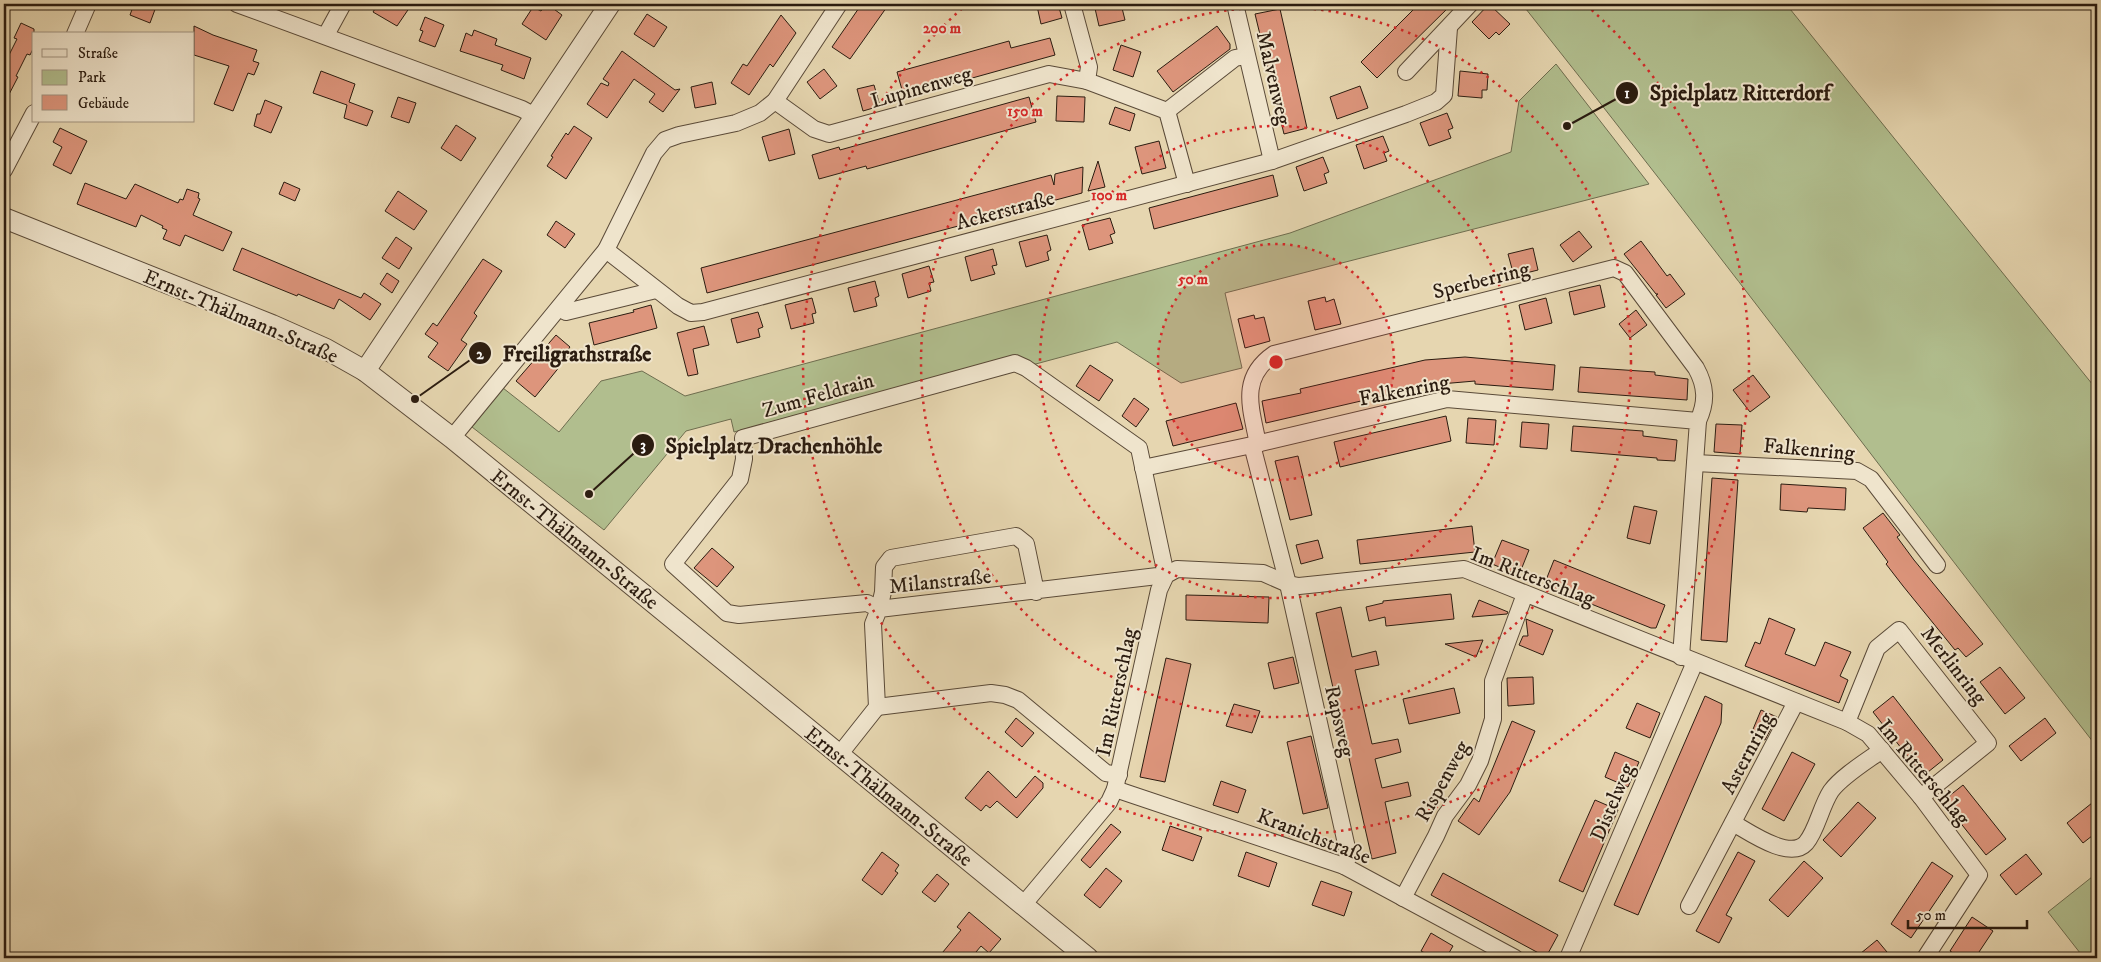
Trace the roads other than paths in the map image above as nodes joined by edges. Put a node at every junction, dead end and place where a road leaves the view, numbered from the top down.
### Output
1 (88, 4) edge
2 (237, 4) edge
3 (343, 4) edge
4 (610, 4) edge
5 (839, 4) edge
6 (1072, 4) edge
7 (1235, 4) edge
8 (1470, 4) edge
9 (1449, 28) junction
10 (75, 32) edge
11 (326, 35) junction
12 (1246, 56) junction
13 (1406, 72) dead end
14 (1086, 80) junction
15 (775, 100) junction
16 (1166, 111) junction
17 (535, 116) junction
18 (32, 117) edge
19 (1272, 161) junction
20 (4, 170) edge
21 (1187, 184) junction
22 (4, 218) edge
23 (606, 250) junction
24 (656, 290) junction
25 (559, 308) junction
26 (365, 371) junction
27 (1698, 421) junction
28 (452, 438) junction
29 (1255, 444) junction
30 (1695, 463) junction
31 (1144, 468) junction
32 (1937, 565) dead end
33 (1166, 575) junction
34 (1288, 584) junction
35 (1036, 592) junction
36 (1525, 594) junction
37 (879, 609) junction
38 (1688, 660) junction
39 (1796, 702) junction
40 (878, 707) junction
41 (1847, 722) junction
42 (1882, 750) junction
43 (839, 755) junction
44 (1117, 782) junction
45 (1921, 797) junction
46 (1733, 823) junction
47 (1344, 866) junction
48 (1403, 898) junction
49 (1022, 905) junction
50 (1689, 906) dead end
51 (1088, 958) edge
52 (1515, 958) edge
53 (1568, 958) edge
54 (1925, 958) edge

1 - 10 street
2 - 11 street
3 - 11 street
4 - 17 street
5 - 15 street
6 - 14 street
7 - 12 street, Malvenweg
8 - 9 street
9 - 13 street
9 - 19 street, Ackerstraße
11 - 17 street
12 - 16 street
12 - 19 street, Malvenweg
14 - 15 street, Lupinenweg
14 - 16 street, Lupinenweg
15 - 23 street
16 - 21 street
17 - 26 street
18 - 20 street
19 - 21 street, Ackerstraße
21 - 24 street, Ackerstraße
22 - 26 street, Ernst-Thälmann-Straße
23 - 24 street, Ackerstraße
23 - 25 street
24 - 25 street
25 - 28 street
26 - 28 street, Ernst-Thälmann-Straße
27 - 29 street, Falkenring
27 - 29 street, Sperberring
27 - 30 street
28 - 43 street, Ernst-Thälmann-Straße
29 - 31 street, Falkenring
29 - 34 street
30 - 32 street, Falkenring
30 - 38 street
31 - 33 street
31 - 37 street, Zum Feldrain
33 - 34 street, Im Ritterschlag
33 - 35 street, Milanstraße
33 - 44 street, Im Ritterschlag
34 - 36 street, Im Ritterschlag
34 - 47 street, Rapsweg
35 - 37 street, Milanstraße
35 - 37 street
36 - 38 street, Im Ritterschlag
36 - 48 street, Rispenweg
37 - 40 street, Milanstraße
38 - 39 street, Im Ritterschlag
38 - 53 street, Distelweg
39 - 41 street, Im Ritterschlag
39 - 46 street, Asternring
40 - 43 street
40 - 44 street, Kranichstraße
41 - 42 street, Im Ritterschlag
41 - 45 street, Merlinring
42 - 45 street, Im Ritterschlag
42 - 46 street, Asternring
43 - 49 street, Ernst-Thälmann-Straße
44 - 47 street, Kranichstraße
44 - 49 street, Im Ritterschlag
45 - 54 street, Im Ritterschlag
46 - 50 street, Asternring
47 - 48 street, Kranichstraße
48 - 52 street, Kranichstraße
49 - 51 street, Ernst-Thälmann-Straße

